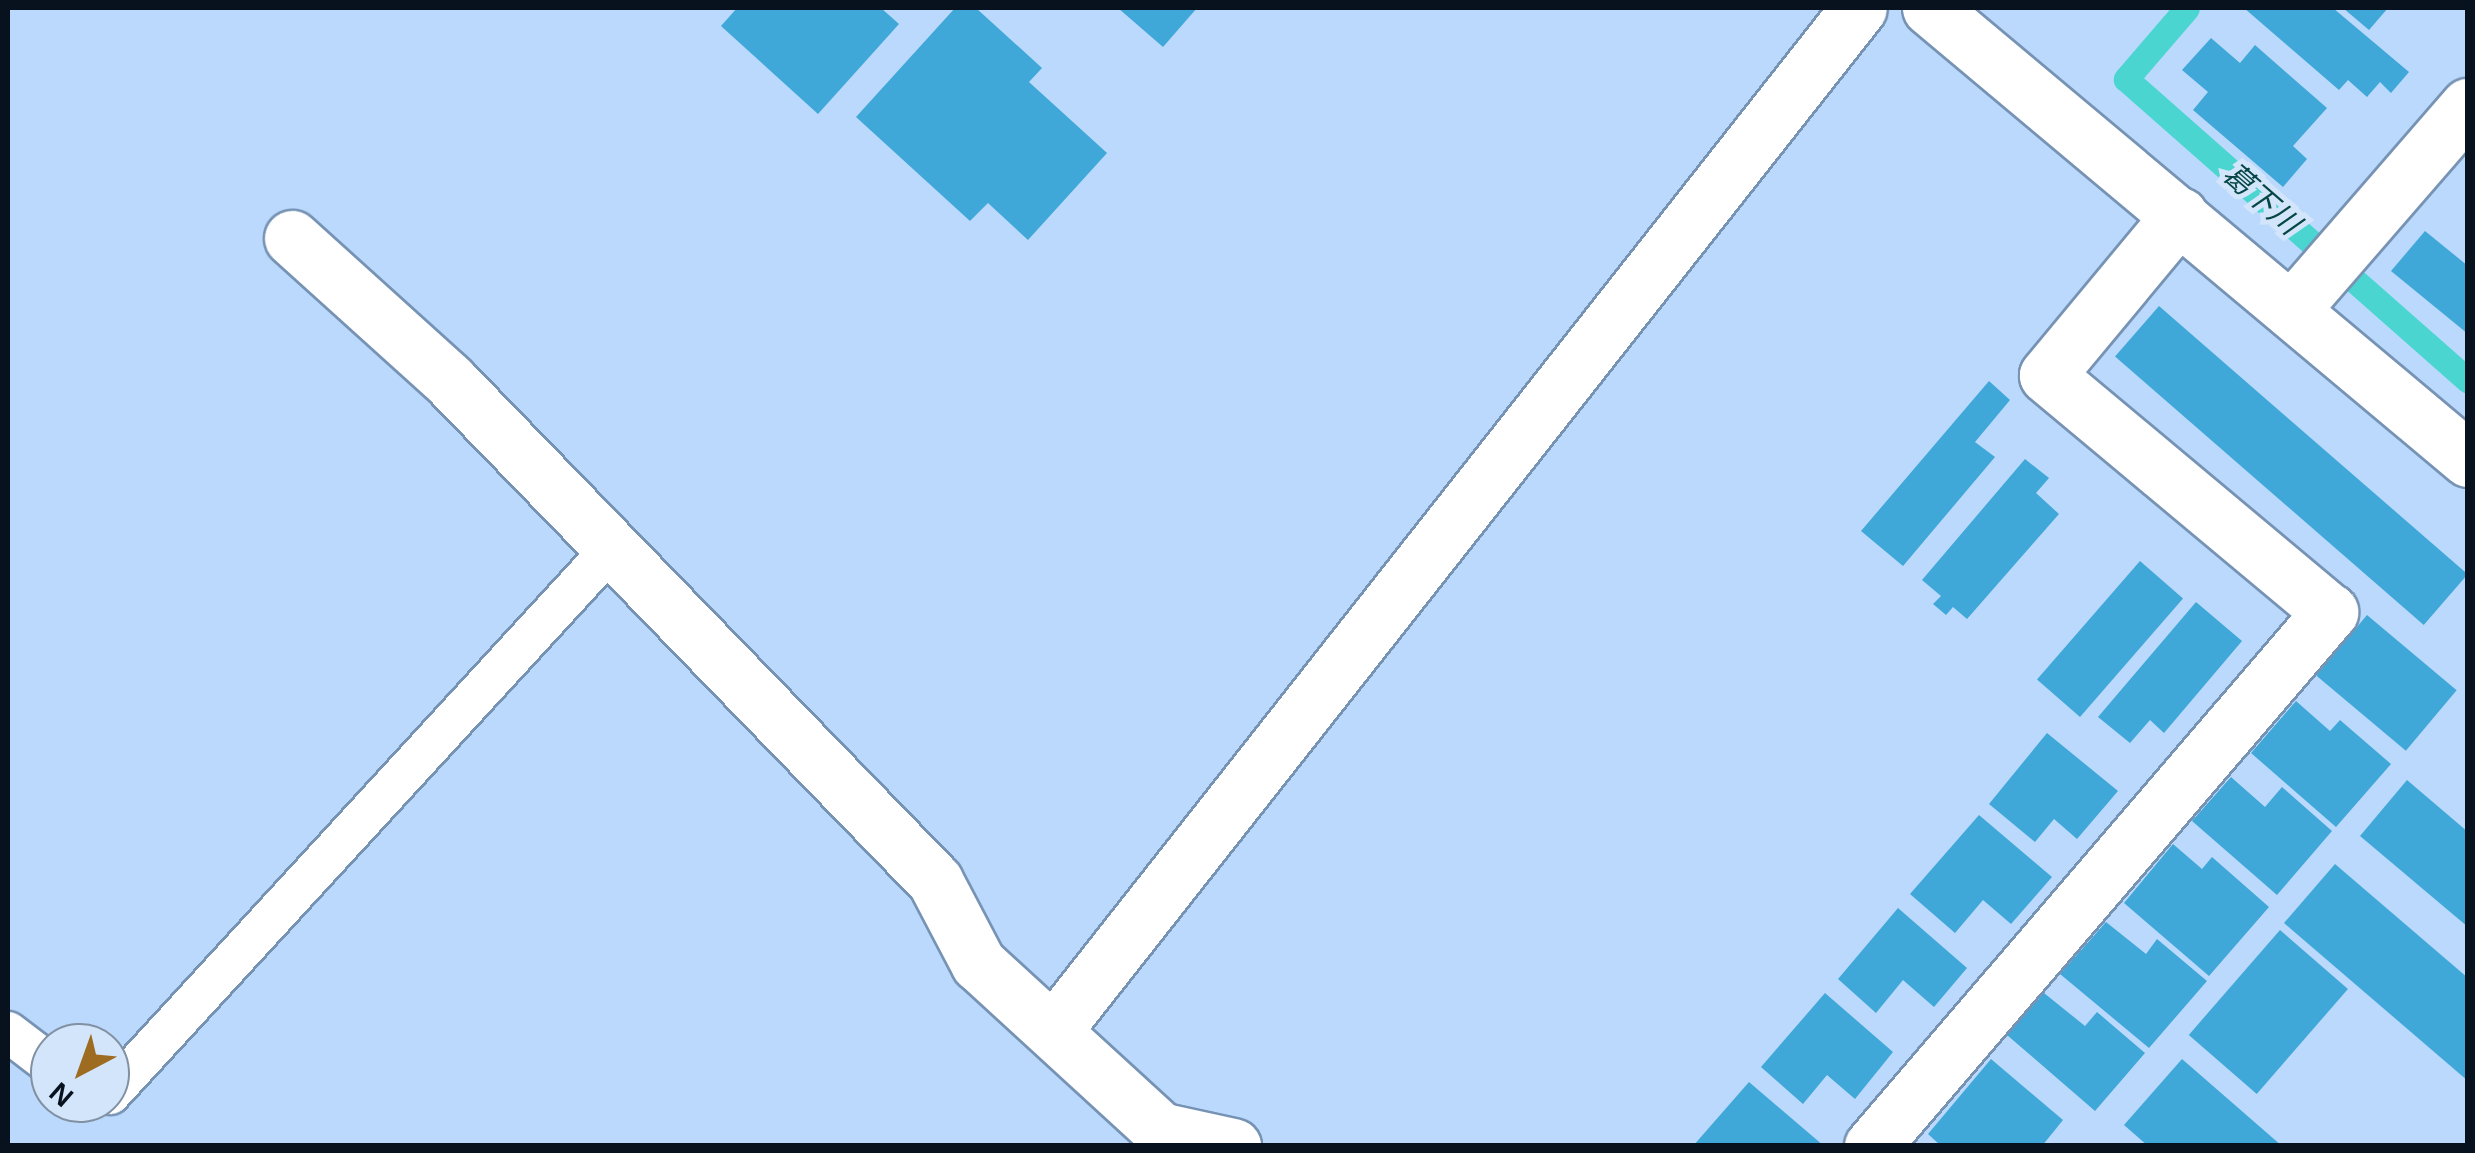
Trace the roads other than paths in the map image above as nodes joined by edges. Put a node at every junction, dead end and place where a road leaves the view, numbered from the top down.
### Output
1 (1858, 8) edge
2 (1930, 8) edge
3 (2468, 106) edge
4 (2180, 215) junction
5 (292, 238) dead end
6 (2291, 310) junction
7 (2468, 459) edge
8 (613, 547) junction
9 (1053, 1031) junction
10 (8, 1032) edge
11 (30, 1049) edge
12 (130, 1072) edge
13 (1216, 1144) edge
14 (1872, 1146) edge

1 - 9 street
2 - 4 street
3 - 6 street
4 - 6 street
4 - 14 street
5 - 8 street
6 - 7 street
8 - 9 street
8 - 12 lane
9 - 13 street
10 - 11 lane

